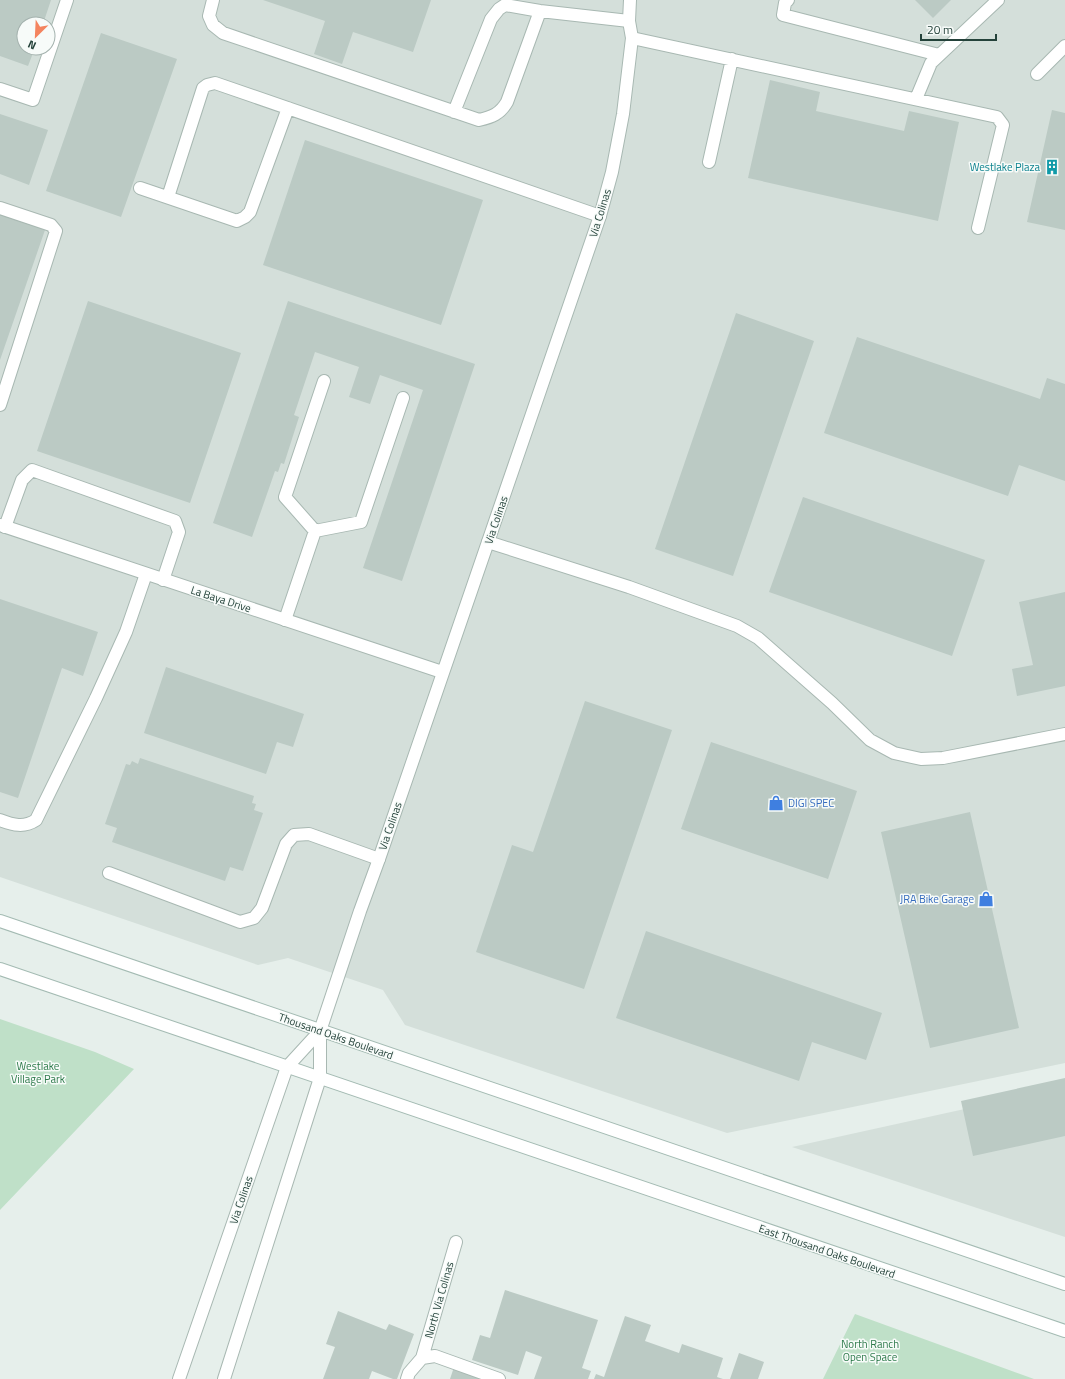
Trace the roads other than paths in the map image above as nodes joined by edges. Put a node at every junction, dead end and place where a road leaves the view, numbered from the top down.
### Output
1 (67, 0) edge
2 (213, 0) edge
3 (630, 0) edge
4 (788, 0) edge
5 (998, 0) edge
6 (540, 11) junction
7 (629, 21) junction
8 (632, 38) junction
9 (1065, 46) edge
10 (939, 55) junction
11 (732, 59) junction
12 (1037, 74) dead end
13 (0, 89) edge
14 (916, 99) junction
15 (288, 108) junction
16 (454, 112) junction
17 (709, 162) dead end
18 (140, 188) dead end
19 (168, 197) junction
20 (0, 208) edge
21 (600, 216) junction
22 (978, 228) dead end
23 (324, 382) dead end
24 (403, 398) dead end
25 (0, 405) edge
26 (2, 526) edge
27 (315, 531) junction
28 (488, 542) junction
29 (146, 574) junction
30 (163, 580) junction
31 (285, 620) junction
32 (442, 672) junction
33 (1065, 734) edge
34 (0, 820) edge
35 (379, 858) junction
36 (109, 873) dead end
37 (0, 921) edge
38 (0, 969) edge
39 (320, 1031) junction
40 (287, 1067) junction
41 (320, 1078) junction
42 (456, 1242) dead end
43 (1065, 1284) edge
44 (1065, 1331) edge
45 (422, 1358) junction
46 (179, 1379) edge
47 (224, 1379) edge
48 (407, 1379) edge
49 (499, 1379) edge

1 - 13 street
2 - 16 street
3 - 7 street, Via Colinas
4 - 10 street
5 - 10 street
6 - 7 street
6 - 16 street
6 - 16 street
7 - 8 street, Via Colinas
8 - 11 street
8 - 21 street, Via Colinas
9 - 12 street
10 - 14 street
11 - 14 street
11 - 17 street
14 - 22 street
15 - 19 street
15 - 19 street
15 - 21 street
18 - 19 street
20 - 25 street
21 - 28 street, Via Colinas
23 - 27 street
24 - 27 street
26 - 29 street, La Baya Drive
26 - 30 street
27 - 31 street
28 - 32 street, Via Colinas
28 - 33 street
29 - 30 street, La Baya Drive
29 - 34 street
30 - 31 street, La Baya Drive
31 - 32 street, La Baya Drive
32 - 35 street, Via Colinas
35 - 36 street
35 - 39 street, Via Colinas
37 - 39 street, Thousand Oaks Boulevard
38 - 40 street
39 - 40 street, Via Colinas
39 - 41 street, Via Colinas
39 - 43 street, Thousand Oaks Boulevard
40 - 41 street
40 - 46 street, Via Colinas
41 - 44 street, East Thousand Oaks Boulevard
41 - 47 street, Via Colinas
42 - 45 street, North Via Colinas
45 - 48 street, North Via Colinas
45 - 49 street, North Via Colinas

